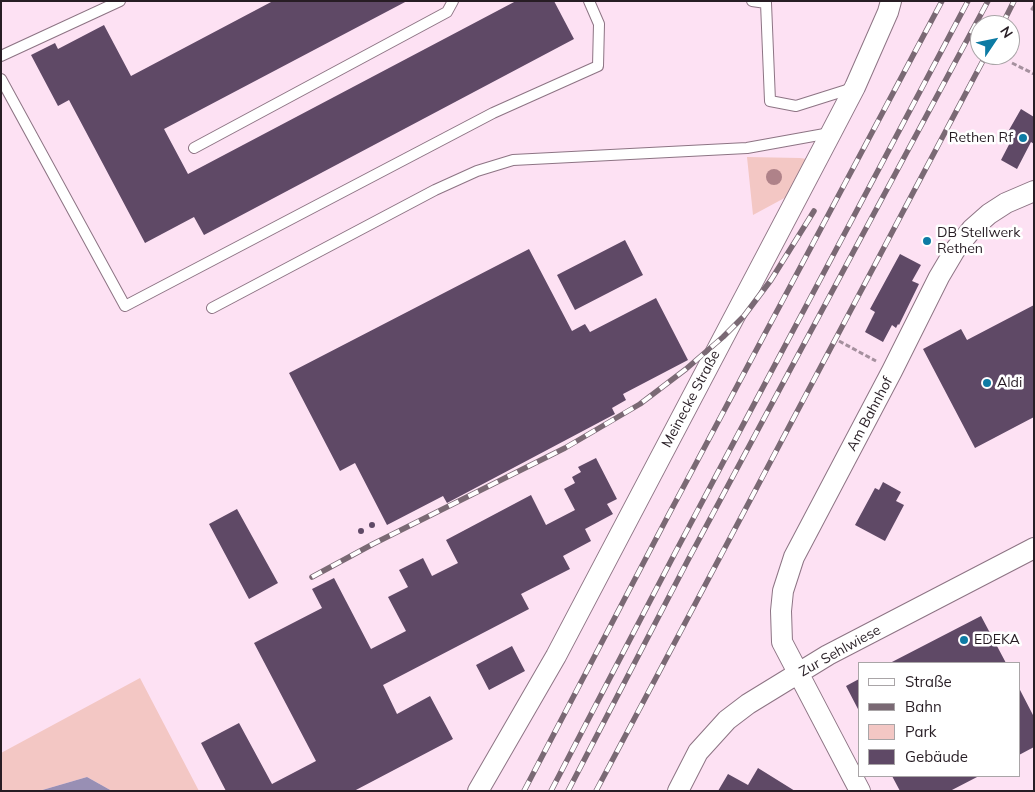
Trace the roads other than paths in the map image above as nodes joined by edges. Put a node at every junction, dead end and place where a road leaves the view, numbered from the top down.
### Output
1 (120, 1) edge
2 (453, 1) edge
3 (589, 1) edge
4 (752, 1) edge
5 (891, 1) edge
6 (1, 56) edge
7 (1, 79) edge
8 (855, 87) junction
9 (831, 132) junction
10 (194, 148) dead end
11 (1034, 191) edge
12 (212, 308) dead end
13 (1034, 548) edge
14 (799, 674) junction
15 (478, 791) edge
16 (678, 791) edge
17 (860, 791) edge

1 - 6 lane
2 - 10 lane
3 - 7 lane
4 - 8 lane
5 - 8 street, Meinecke Straße
8 - 9 street, Meinecke Straße
9 - 12 lane
9 - 15 street, Meinecke Straße
11 - 14 street, Am Bahnhof
13 - 14 street, Zur Sehlwiese
14 - 16 street, Zur Sehlwiese
14 - 17 street, Am Bahnhof

